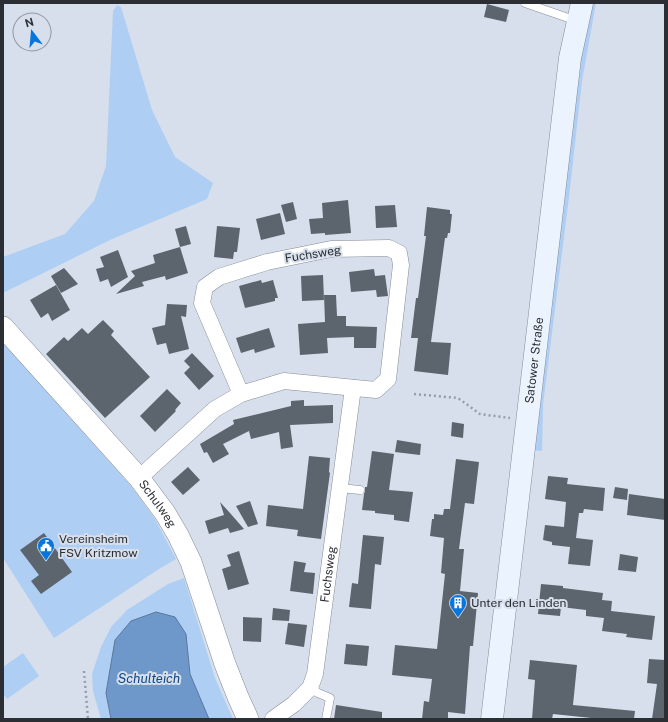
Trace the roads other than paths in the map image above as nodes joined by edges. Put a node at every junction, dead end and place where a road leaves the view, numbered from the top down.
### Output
1 (525, 3) edge
2 (544, 6) edge
3 (580, 12) edge
4 (3, 327) edge
5 (353, 388) junction
6 (241, 394) junction
7 (139, 478) junction
8 (340, 488) junction
9 (360, 490) dead end
10 (310, 688) junction
11 (248, 719) edge
12 (273, 719) edge
13 (326, 719) edge
14 (492, 719) edge

1 - 2 lane
2 - 3 lane
3 - 14 main road, Satower Straße
4 - 7 street, Schulweg
5 - 6 street, Fuchsweg
5 - 6 street, Fuchsweg
5 - 8 street, Fuchsweg
6 - 7 street, Fuchsweg
7 - 11 street, Schulweg
8 - 9 lane
8 - 10 street, Fuchsweg
10 - 12 street, Fuchsweg
10 - 13 lane

